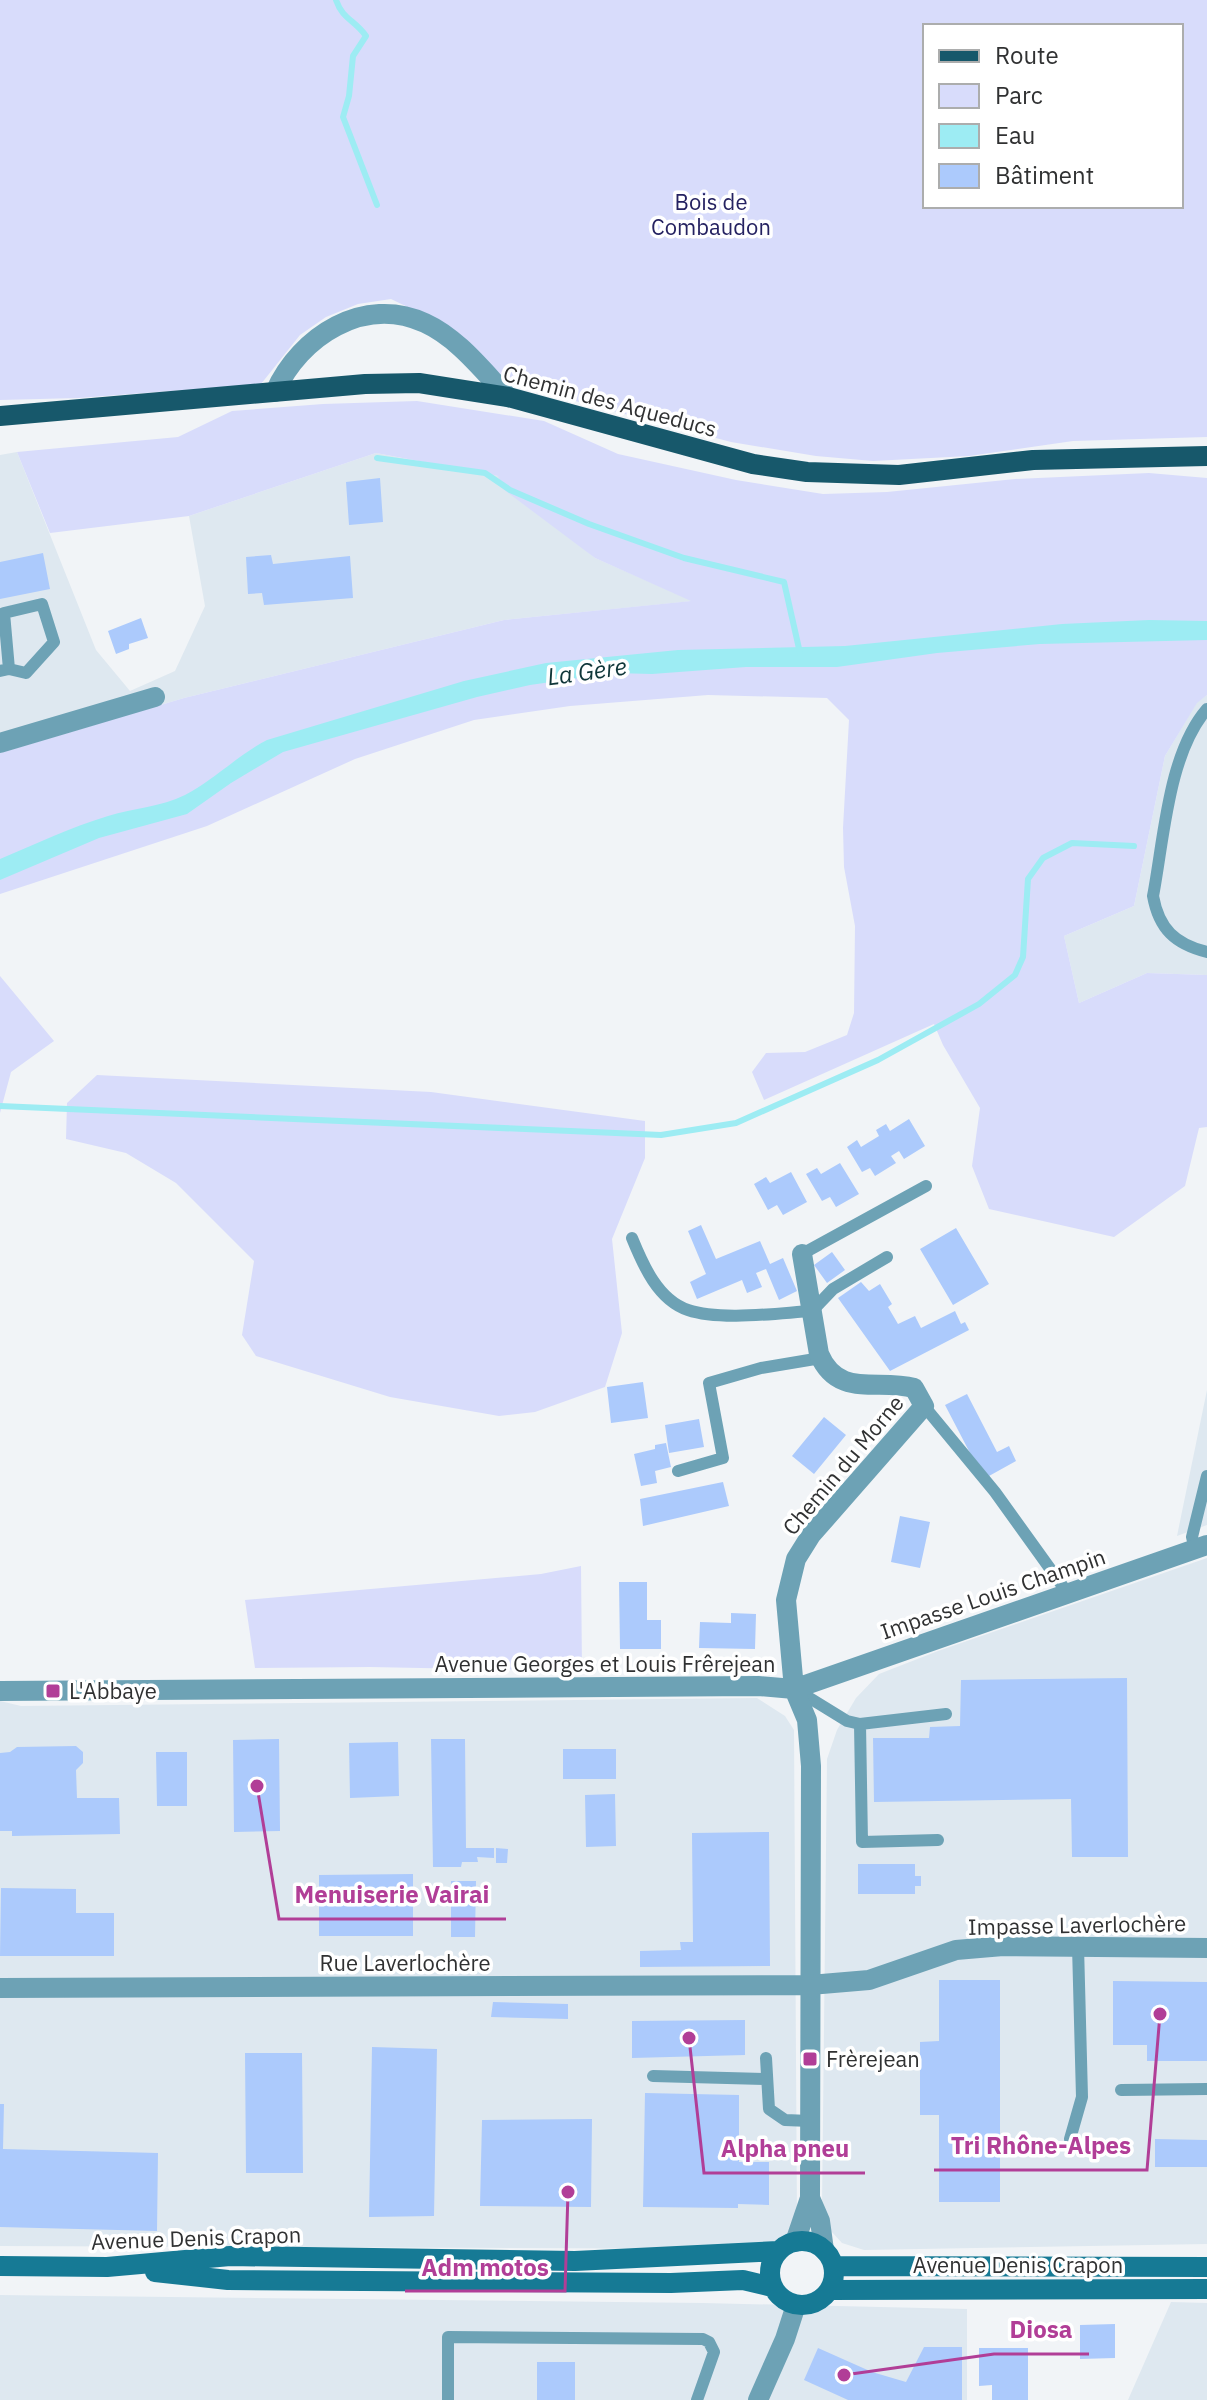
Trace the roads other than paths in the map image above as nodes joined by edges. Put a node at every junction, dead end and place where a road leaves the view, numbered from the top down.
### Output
1 (275, 392) junction
2 (508, 397) junction
3 (0, 416) edge
4 (1207, 456) edge
5 (4, 670) edge
6 (155, 697) dead end
7 (1207, 709) edge
8 (0, 743) edge
9 (1207, 952) edge
10 (926, 1186) dead end
11 (632, 1238) dead end
12 (802, 1254) joint
13 (887, 1257) dead end
14 (812, 1311) junction
15 (821, 1358) junction
16 (924, 1406) junction
17 (678, 1471) dead end
18 (1207, 1476) edge
19 (1201, 1547) edge
20 (1069, 1595) junction
21 (794, 1689) junction
22 (0, 1691) edge
23 (946, 1714) dead end
24 (860, 1724) junction
25 (938, 1840) dead end
26 (1078, 1946) junction
27 (1207, 1948) edge
28 (810, 1985) junction
29 (0, 1988) edge
30 (766, 2058) dead end
31 (653, 2076) dead end
32 (767, 2079) junction
33 (1207, 2089) edge
34 (1121, 2090) dead end
35 (810, 2121) junction
36 (1070, 2139) dead end
37 (810, 2198) junction
38 (787, 2247) junction
39 (828, 2258) junction
40 (0, 2266) edge
41 (107, 2267) junction
42 (1207, 2267) edge
43 (772, 2287) junction
44 (1207, 2289) edge
45 (829, 2290) junction
46 (796, 2305) junction
47 (448, 2400) edge
48 (697, 2400) edge
49 (758, 2400) edge

1 - 2 main road, Chemin des Aqueducs
1 - 2 street
1 - 3 main road, Chemin des Aqueducs
2 - 4 main road, Chemin des Aqueducs
5 - 5 lane
6 - 8 street
7 - 9 lane
10 - 12 lane
11 - 14 lane
12 - 14 street
13 - 14 lane
14 - 15 street
15 - 16 street, Chemin du Morne
15 - 17 lane
16 - 20 lane
16 - 21 street, Chemin du Morne
18 - 19 lane
19 - 20 street, Impasse Louis Champin
20 - 21 street, Impasse Louis Champin
21 - 22 street, Avenue Georges et Louis Frêrejean
21 - 24 lane
21 - 28 street, Avenue Georges et Louis Frêrejean
23 - 24 lane
24 - 25 lane
26 - 27 street, Impasse Laverlochère
26 - 28 street, Impasse Laverlochère
26 - 36 lane
28 - 29 street, Rue Laverlochère
28 - 35 street, Avenue Georges et Louis Frêrejean
30 - 32 lane
31 - 32 lane
32 - 35 lane
33 - 34 lane
35 - 37 street, Avenue Georges et Louis Frêrejean
37 - 38 street, Avenue Georges et Louis Frêrejean
37 - 39 street, Avenue Georges et Louis Frêrejean
38 - 39 main road
38 - 41 main road, Avenue Denis Crapon
38 - 43 main road
39 - 42 main road, Avenue Denis Crapon
39 - 45 main road
40 - 41 main road, Avenue Denis Crapon
41 - 43 main road
43 - 46 main road
44 - 45 main road, Avenue Denis Crapon
45 - 46 main road
46 - 49 street
47 - 48 lane

